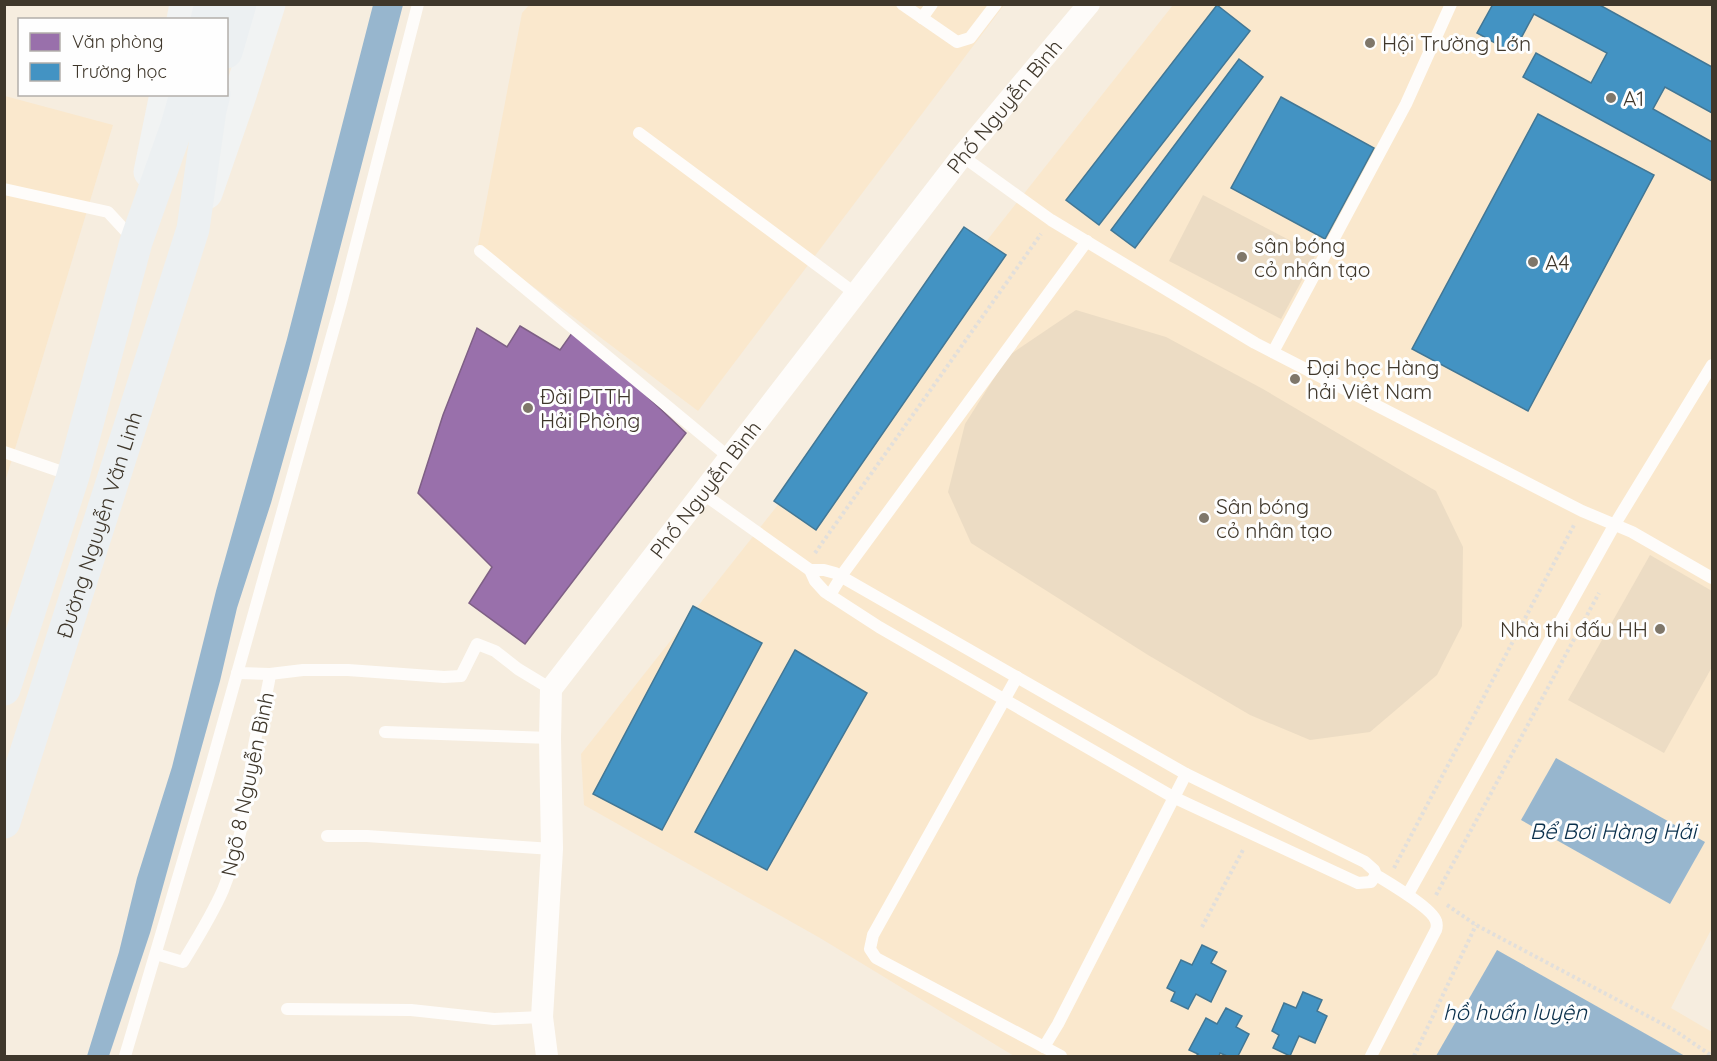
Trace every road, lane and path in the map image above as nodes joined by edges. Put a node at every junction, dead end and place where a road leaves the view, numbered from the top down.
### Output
1 (240, 4) edge
2 (269, 4) edge
3 (418, 4) edge
4 (902, 4) edge
5 (932, 4) edge
6 (996, 4) edge
7 (1451, 4) edge
8 (1083, 7) edge
9 (922, 18) junction
10 (228, 45) edge
11 (166, 96) edge
12 (203, 100) edge
13 (639, 133) dead end
14 (962, 156) junction
15 (4, 189) edge
16 (1050, 220) junction
17 (194, 229) junction
18 (136, 242) junction
19 (1087, 242) junction
20 (480, 251) dead end
21 (856, 294) junction
22 (1273, 352) junction
23 (1713, 365) edge
24 (4, 452) edge
25 (730, 458) junction
26 (73, 476) junction
27 (702, 493) junction
28 (1582, 511) junction
29 (1615, 524) junction
30 (810, 570) junction
31 (843, 574) junction
32 (1713, 578) edge
33 (1604, 584) dead end
34 (830, 595) junction
35 (237, 673) junction
36 (270, 674) junction
37 (1017, 677) junction
38 (4, 688) edge
39 (551, 689) junction
40 (1006, 700) junction
41 (385, 732) dead end
42 (550, 738) junction
43 (1186, 774) junction
44 (1173, 797) junction
45 (4, 822) edge
46 (1253, 833) junction
47 (327, 836) dead end
48 (552, 849) junction
49 (1390, 866) dead end
50 (1376, 875) junction
51 (1408, 894) junction
52 (1435, 897) dead end
53 (1443, 903) dead end
54 (1476, 925) junction
55 (1202, 927) dead end
56 (156, 954) junction
57 (287, 1008) dead end
58 (542, 1017) junction
59 (1044, 1047) junction
60 (124, 1056) edge
61 (547, 1056) edge
62 (1061, 1056) edge
63 (1371, 1056) edge
64 (1414, 1056) edge
65 (1713, 1056) edge

1 - 10 highway
2 - 17 main road, Đường Nguyễn Văn Linh
3 - 35 lane
4 - 9 lane
5 - 9 lane
6 - 9 lane
7 - 22 lane
8 - 14 street, Phố Nguyễn Bình
11 - 18 main road, Đường Nguyễn Văn Linh
12 - 17 highway, Đường Nguyễn Văn Linh
12 - 18 highway, Đường Nguyễn Văn Linh
13 - 21 lane
14 - 16 lane
14 - 21 street, Phố Nguyễn Bình
15 - 18 lane
16 - 19 lane
16 - 31 path
17 - 45 highway, Đường Nguyễn Văn Linh
18 - 26 highway, Đường Nguyễn Văn Linh
19 - 22 lane
19 - 31 lane
20 - 25 lane
21 - 25 street, Phố Nguyễn Bình
22 - 28 lane
23 - 29 lane
24 - 26 lane
25 - 27 street, Phố Nguyễn Bình
26 - 38 highway, Đường Nguyễn Văn Linh
27 - 30 lane
27 - 39 street, Phố Nguyễn Bình
28 - 29 lane
28 - 49 path
29 - 32 lane
29 - 51 lane
30 - 31 lane
30 - 34 lane
31 - 34 lane
31 - 37 lane
33 - 52 path
34 - 40 lane
35 - 36 lane, Ngõ 8 Nguyễn Bình
35 - 56 lane
36 - 39 lane, Ngõ 8 Nguyễn Bình
36 - 56 lane, Ngõ 8 Nguyễn Bình
37 - 40 lane
37 - 43 lane
39 - 42 street
40 - 44 lane
40 - 59 lane
41 - 42 lane
42 - 48 street
43 - 44 lane
43 - 50 lane
44 - 46 lane
44 - 59 lane
46 - 50 lane
46 - 55 path
47 - 48 lane
48 - 58 street
50 - 51 lane
51 - 63 lane
53 - 54 path
54 - 64 path
54 - 65 path
56 - 60 lane
57 - 58 lane
58 - 61 street
59 - 62 lane

